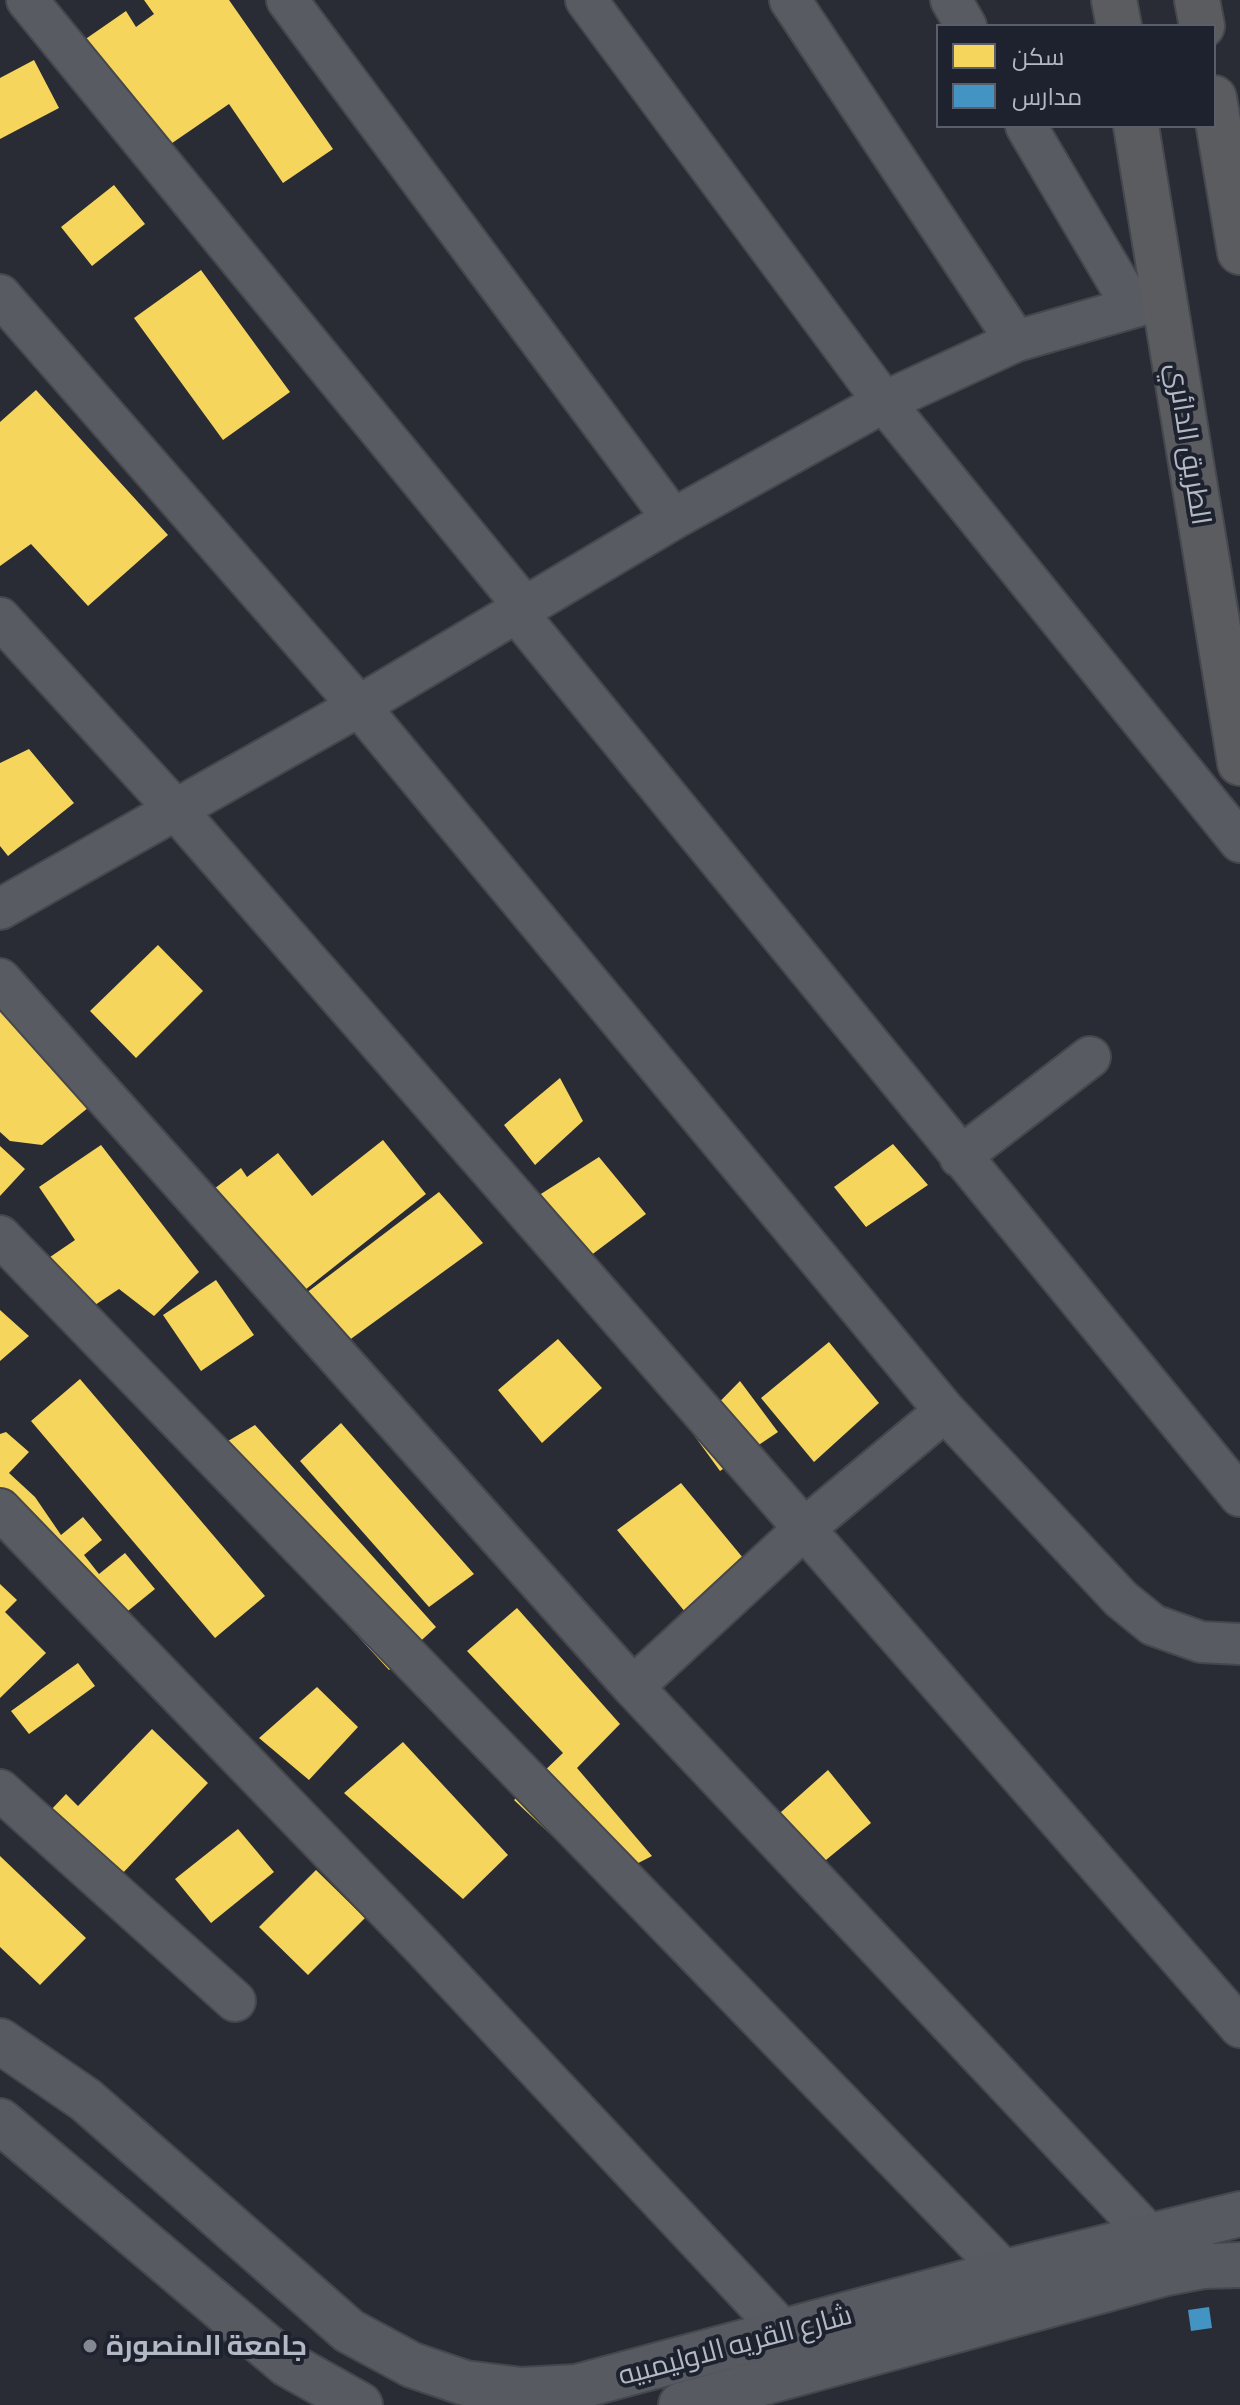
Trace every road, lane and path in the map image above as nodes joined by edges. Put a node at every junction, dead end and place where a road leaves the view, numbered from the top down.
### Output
1 (27, 0) edge
2 (287, 0) edge
3 (586, 0) edge
4 (790, 0) edge
5 (951, 0) edge
6 (1114, 0) edge
7 (1197, 0) edge
8 (965, 24) edge
9 (1119, 24) edge
10 (1202, 24) edge
11 (1216, 110) edge
12 (1027, 128) edge
13 (1136, 128) edge
14 (1240, 252) edge
15 (0, 295) edge
16 (1149, 302) junction
17 (1016, 341) junction
18 (884, 402) junction
19 (673, 519) junction
20 (520, 610) junction
21 (0, 618) edge
22 (359, 706) junction
23 (1240, 763) edge
24 (176, 810) junction
25 (1240, 842) edge
26 (0, 909) edge
27 (0, 979) edge
28 (1090, 1057) dead end
29 (960, 1157) junction
30 (0, 1236) edge
31 (945, 1411) junction
32 (1240, 1496) edge
33 (0, 1509) edge
34 (805, 1528) junction
35 (1240, 1644) edge
36 (633, 1687) junction
37 (0, 1790) edge
38 (235, 2001) dead end
39 (1240, 2027) edge
40 (0, 2041) edge
41 (0, 2121) edge
42 (1240, 2214) edge
43 (1150, 2236) junction
44 (1240, 2265) edge
45 (1005, 2272) junction
46 (349, 2331) junction
47 (784, 2332) junction
48 (318, 2384) junction
49 (360, 2405) edge
50 (681, 2405) edge

1 - 20 street
2 - 19 street
3 - 18 street
4 - 17 street
5 - 8 street
6 - 9 highway
7 - 10 highway
11 - 14 highway
12 - 16 street
13 - 16 highway, الطريق الدائري
15 - 22 street
16 - 17 street
16 - 23 highway, الطريق الدائري
17 - 18 street
18 - 19 street
18 - 25 street
19 - 20 street
20 - 22 street
20 - 29 street
21 - 24 street
22 - 24 street
22 - 31 street
24 - 26 street
24 - 34 street
27 - 36 street
28 - 29 street
29 - 32 street
30 - 45 street
31 - 34 street
31 - 35 street
33 - 47 street
34 - 36 street
34 - 39 street
36 - 43 street
37 - 38 street
40 - 46 main road, شارع القريه الاوليمبيه
41 - 48 main road
42 - 43 main road, شارع القريه الاوليمبيه
43 - 45 main road, شارع القريه الاوليمبيه
44 - 50 main road, شارع القريه الاوليمبيه
45 - 47 main road, شارع القريه الاوليمبيه
46 - 47 main road, شارع القريه الاوليمبيه
46 - 48 main road
48 - 49 main road

